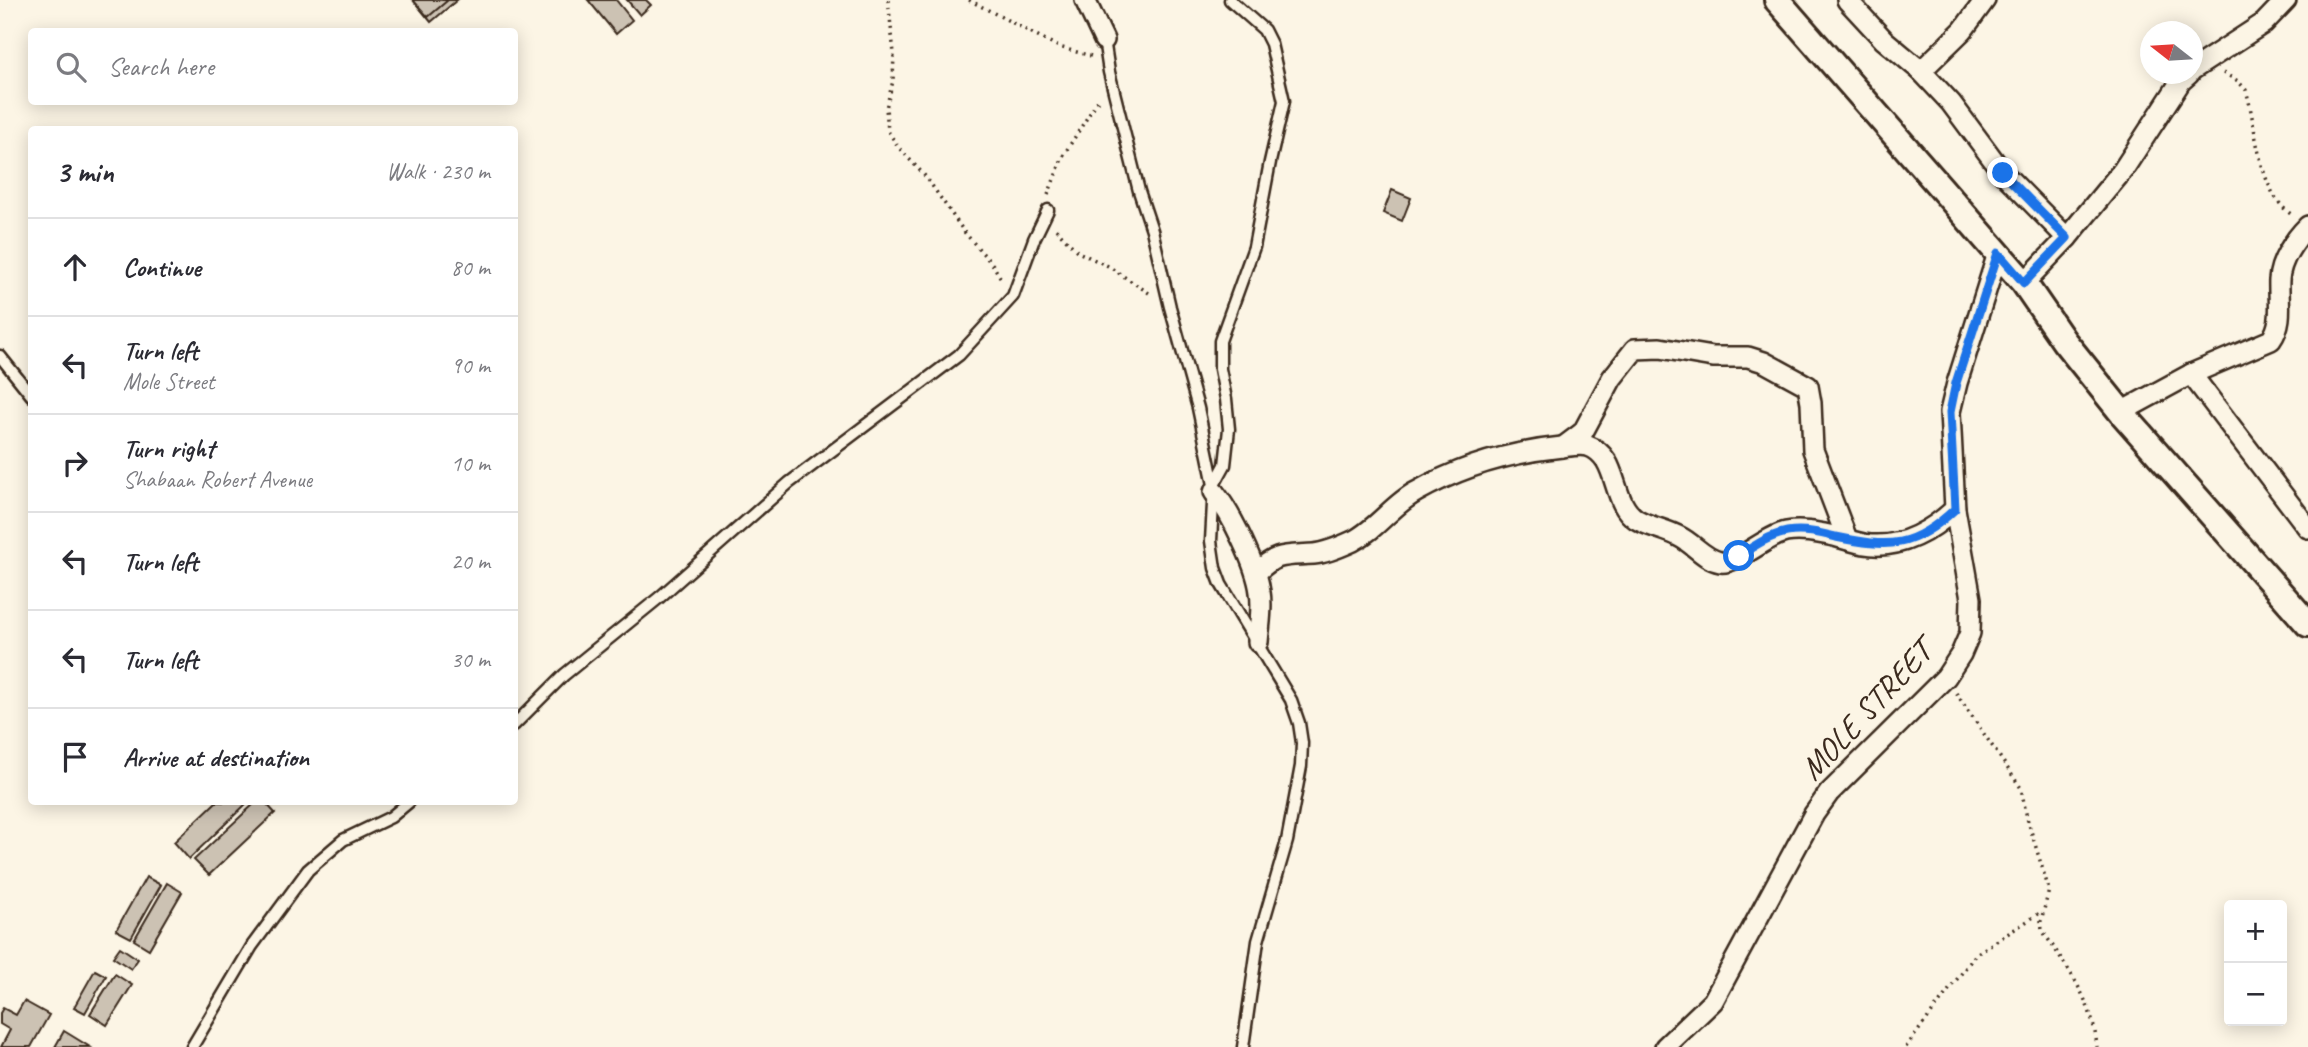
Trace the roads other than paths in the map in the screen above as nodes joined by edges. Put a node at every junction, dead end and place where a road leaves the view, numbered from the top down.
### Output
1 (1085, 0) edge
2 (1098, 0) edge
3 (1230, 0) edge
4 (1777, 0) edge
5 (1847, 0) edge
6 (1985, 0) edge
7 (2286, 0) edge
8 (1104, 40) junction
9 (2203, 63) edge
10 (1921, 71) junction
11 (2178, 84) edge
12 (1048, 210) road end
13 (2303, 222) edge
14 (2067, 238) junction
15 (1998, 253) junction
16 (2024, 283) junction
17 (0, 356) edge
18 (2191, 374) junction
19 (28, 391) edge
20 (2121, 412) junction
21 (1562, 447) junction
22 (1214, 489) junction
23 (1955, 509) junction
24 (2308, 528) edge
25 (1847, 539) junction
26 (1256, 573) junction
27 (2308, 624) edge
28 (1258, 642) junction
29 (518, 721) edge
30 (404, 805) edge
31 (192, 1047) edge
32 (1244, 1047) edge
33 (1665, 1047) edge

1 - 8 street
2 - 8 lane
3 - 22 lane
4 - 15 street
5 - 10 street
6 - 10 street
7 - 9 street
8 - 22 lane
10 - 14 street
11 - 14 street
12 - 29 lane
13 - 18 street
14 - 16 street
15 - 16 street
15 - 23 street, MOLE STREET
16 - 20 street
17 - 19 lane
18 - 20 street
18 - 24 street
20 - 27 street
21 - 25 street
21 - 25 street
21 - 26 street
22 - 26 street
22 - 28 lane
23 - 25 street
23 - 33 street, MOLE STREET
26 - 28 street
28 - 32 lane
30 - 31 lane

